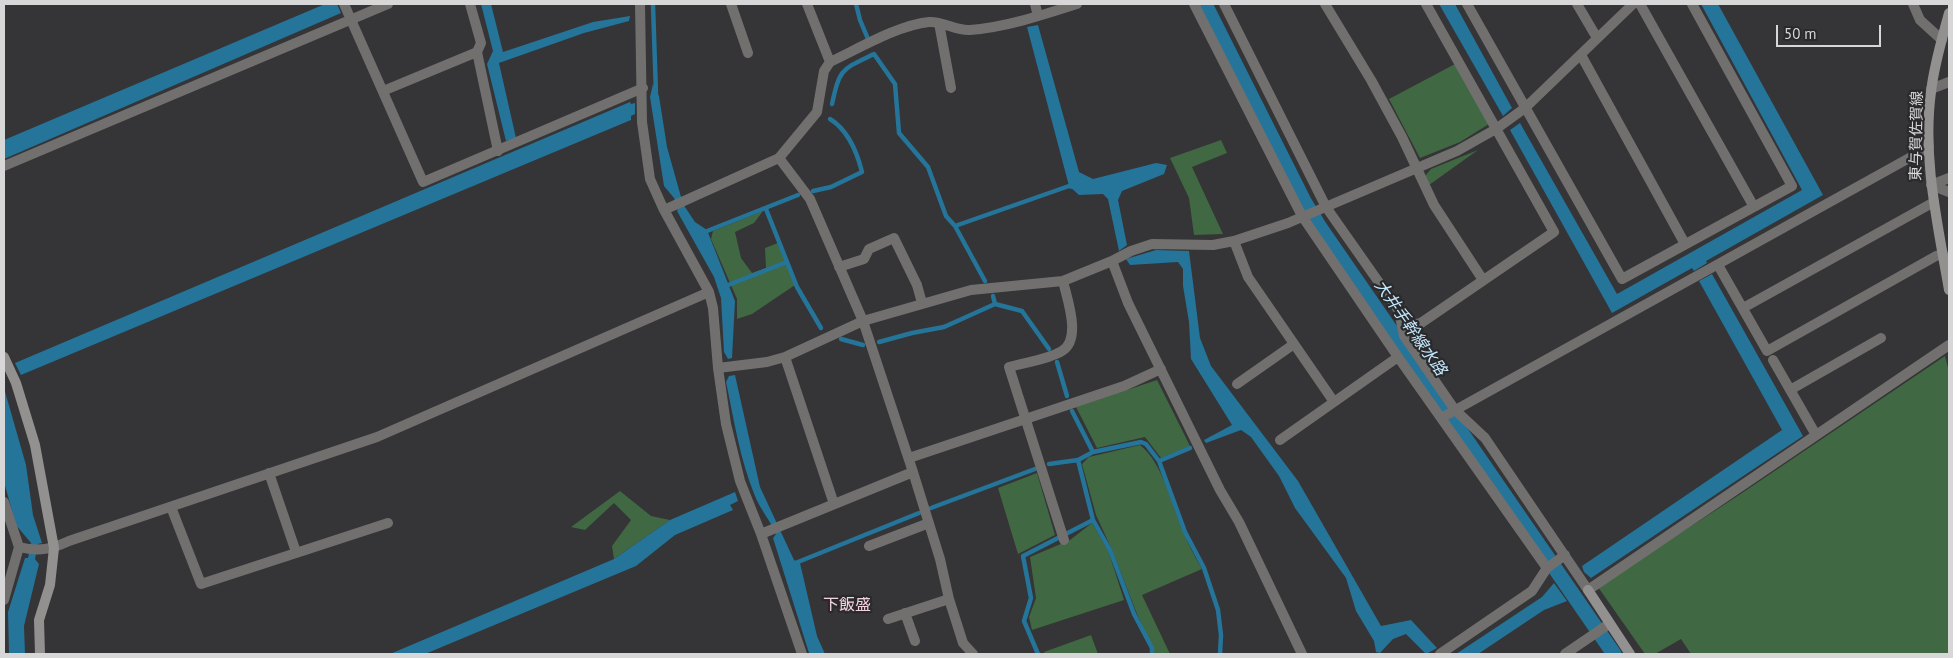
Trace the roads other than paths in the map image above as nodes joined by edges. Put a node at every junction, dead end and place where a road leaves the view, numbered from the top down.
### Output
1 (344, 4) edge
2 (388, 4) edge
3 (470, 4) edge
4 (640, 4) edge
5 (731, 4) edge
6 (807, 4) edge
7 (1035, 4) edge
8 (1077, 4) edge
9 (1194, 4) edge
10 (1224, 4) edge
11 (1325, 4) edge
12 (1426, 4) edge
13 (1467, 4) edge
14 (1577, 4) edge
15 (1632, 4) edge
16 (1640, 4) edge
17 (1692, 4) edge
18 (1913, 4) edge
19 (1949, 13) edge
20 (1038, 16) junction
21 (352, 20) junction
22 (939, 23) junction
23 (1947, 28) edge
24 (1597, 38) junction
25 (1942, 40) junction
26 (477, 52) junction
27 (748, 53) dead end
28 (1581, 55) junction
29 (830, 62) junction
30 (1949, 82) edge
31 (643, 88) junction
32 (951, 88) dead end
33 (1931, 89) junction
34 (383, 91) junction
35 (1525, 108) junction
36 (1496, 129) junction
37 (1928, 147) junction
38 (498, 150) junction
39 (779, 158) junction
40 (4, 166) edge
41 (1416, 169) junction
42 (1949, 178) edge
43 (1930, 185) junction
44 (1949, 192) edge
45 (1934, 202) junction
46 (1754, 207) junction
47 (668, 208) junction
48 (1322, 209) junction
49 (1302, 216) junction
50 (1234, 241) junction
51 (1686, 244) junction
52 (1943, 254) junction
53 (1112, 261) junction
54 (1718, 265) junction
55 (838, 267) junction
56 (1483, 280) junction
57 (1063, 281) junction
58 (1949, 290) edge
59 (709, 292) junction
60 (922, 303) junction
61 (1743, 308) junction
62 (863, 321) junction
63 (1402, 327) junction
64 (1881, 338) dead end
65 (1294, 344) junction
66 (1949, 345) edge
67 (785, 356) junction
68 (4, 357) edge
69 (1398, 357) junction
70 (1773, 360) dead end
71 (718, 368) junction
72 (1161, 369) junction
73 (1236, 384) dead end
74 (1790, 390) junction
75 (1334, 402) junction
76 (1455, 410) junction
77 (1441, 418) junction
78 (1025, 419) junction
79 (1816, 435) junction
80 (1280, 440) dead end
81 (909, 458) junction
82 (913, 472) junction
83 (269, 473) junction
84 (4, 502) edge
85 (834, 504) junction
86 (171, 507) junction
87 (388, 522) dead end
88 (929, 524) junction
89 (761, 534) junction
90 (1063, 536) dead end
91 (870, 546) dead end
92 (24, 548) junction
93 (54, 548) junction
94 (296, 552) junction
95 (1561, 558) junction
96 (1547, 568) junction
97 (1588, 590) junction
98 (4, 600) edge
99 (949, 600) junction
100 (906, 613) junction
101 (888, 619) dead end
102 (1606, 626) junction
103 (915, 641) dead end
104 (40, 654) edge
105 (802, 654) edge
106 (973, 654) edge
107 (1302, 654) edge
108 (1440, 654) edge
109 (1565, 654) edge
110 (1630, 654) edge

1 - 21 street
2 - 21 street
3 - 26 street
4 - 31 street
5 - 27 street
6 - 29 street
7 - 20 street
8 - 20 street
9 - 49 street
10 - 48 street
11 - 41 street
12 - 36 street
13 - 35 street
14 - 24 street
15 - 24 street
16 - 46 street
17 - 46 street
18 - 25 street
19 - 23 street, 東与賀佐賀線
20 - 22 street
21 - 34 street
21 - 40 street
22 - 29 street
22 - 32 street
23 - 25 street, 東与賀佐賀線
24 - 28 street
25 - 33 street, 東与賀佐賀線
26 - 34 street
26 - 38 street
28 - 35 street
28 - 51 street
29 - 39 street
30 - 33 street
31 - 38 street
31 - 47 street
33 - 37 street, 東与賀佐賀線
34 - 38 street
35 - 36 street
35 - 51 street
36 - 41 street
36 - 56 street
37 - 43 street, 東与賀佐賀線
37 - 54 street
39 - 47 street
39 - 55 street
41 - 48 street
41 - 56 street
42 - 43 street
43 - 44 street
43 - 45 street, 東与賀佐賀線
45 - 52 street, 東与賀佐賀線
45 - 61 street
46 - 51 street
47 - 59 street
48 - 49 street
48 - 63 street
49 - 50 street
49 - 69 street
50 - 53 street
50 - 65 street
52 - 58 street, 東与賀佐賀線
52 - 61 street
53 - 57 street
53 - 72 street
54 - 61 street
54 - 76 street
55 - 60 street
55 - 62 street
56 - 63 street
57 - 60 street
57 - 78 street
59 - 71 street
59 - 83 street
60 - 62 street
62 - 67 street
62 - 81 street
63 - 76 street
64 - 74 street
65 - 73 street
65 - 75 street
66 - 79 street
67 - 71 street
67 - 85 street
68 - 93 street
69 - 75 street
69 - 77 street
70 - 74 street
71 - 89 street
72 - 78 street
72 - 107 street
74 - 79 street
75 - 80 street
76 - 77 street
76 - 95 street
77 - 96 street
78 - 81 street
78 - 90 street
79 - 97 street
81 - 82 street
82 - 85 street
82 - 88 street
83 - 86 street
83 - 94 street
84 - 92 street
85 - 89 street
86 - 93 street
86 - 94 street
87 - 94 street
88 - 91 street
88 - 99 street
89 - 105 street
92 - 93 street
92 - 98 street
93 - 104 street
95 - 96 street
95 - 97 street
96 - 108 street
97 - 102 street
99 - 100 street
99 - 106 street
100 - 101 street
100 - 103 street
102 - 109 street
102 - 110 street

